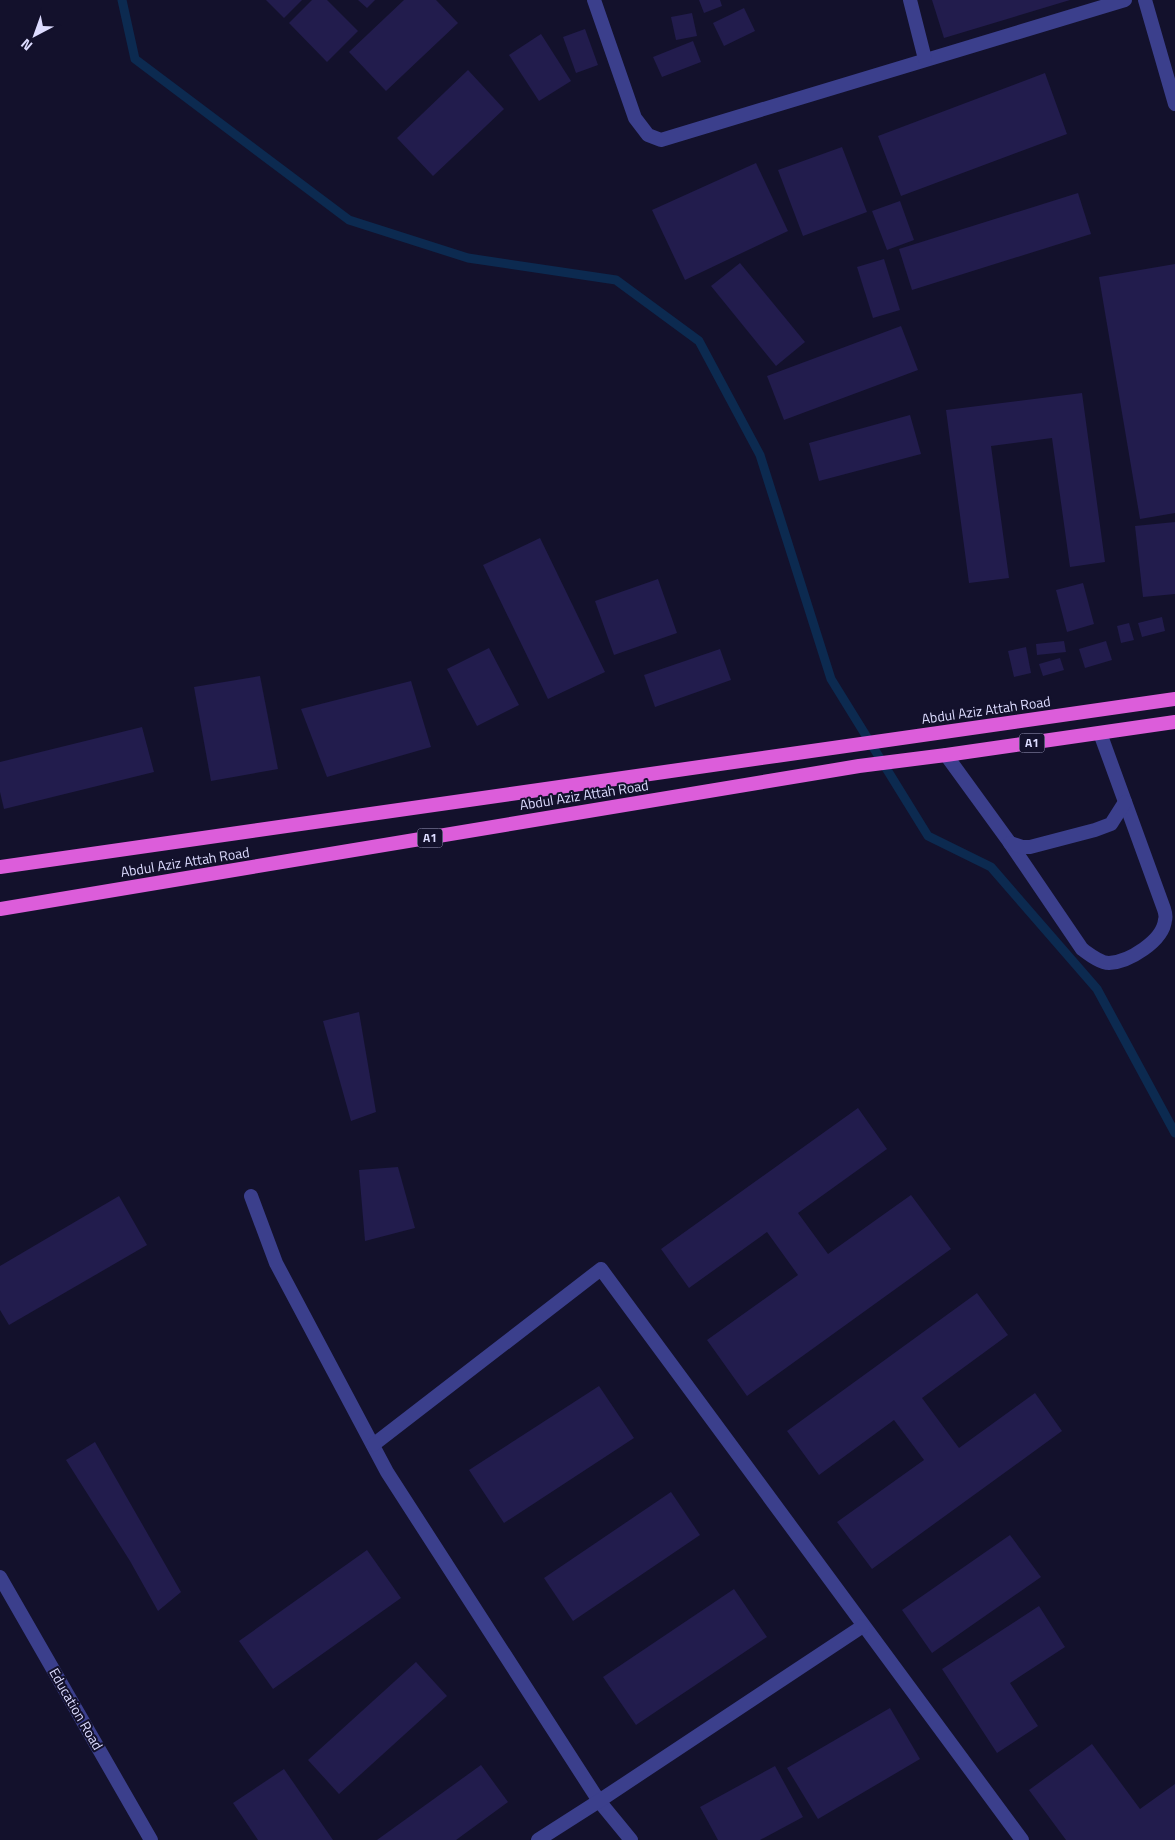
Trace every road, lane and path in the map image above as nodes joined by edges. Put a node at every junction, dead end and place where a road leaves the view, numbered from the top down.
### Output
1 (594, 0) edge
2 (910, 0) edge
3 (1125, 0) edge
4 (1145, 0) edge
5 (925, 59) junction
6 (1175, 104) edge
7 (1175, 699) edge
8 (1175, 722) edge
9 (1100, 733) junction
10 (946, 755) junction
11 (1125, 802) junction
12 (1010, 843) junction
13 (0, 867) edge
14 (0, 910) edge
15 (251, 1196) dead end
16 (373, 1445) junction
17 (0, 1577) edge
18 (863, 1626) junction
19 (599, 1801) junction
20 (151, 1840) edge
21 (538, 1840) edge
22 (631, 1840) edge
23 (1022, 1840) edge

1 - 5 street
2 - 5 street
3 - 5 street
4 - 6 street
7 - 13 highway, Abdul Aziz Attah Road / A1
8 - 9 highway, Abdul Aziz Attah Road / A1
9 - 10 highway, Abdul Aziz Attah Road / A1
9 - 11 street
10 - 12 street
10 - 14 highway, Abdul Aziz Attah Road / A1
11 - 12 street
11 - 12 street
15 - 16 street
16 - 18 street
16 - 19 street
17 - 20 street, Education Road
18 - 19 street
18 - 23 street
19 - 21 street
19 - 22 street

